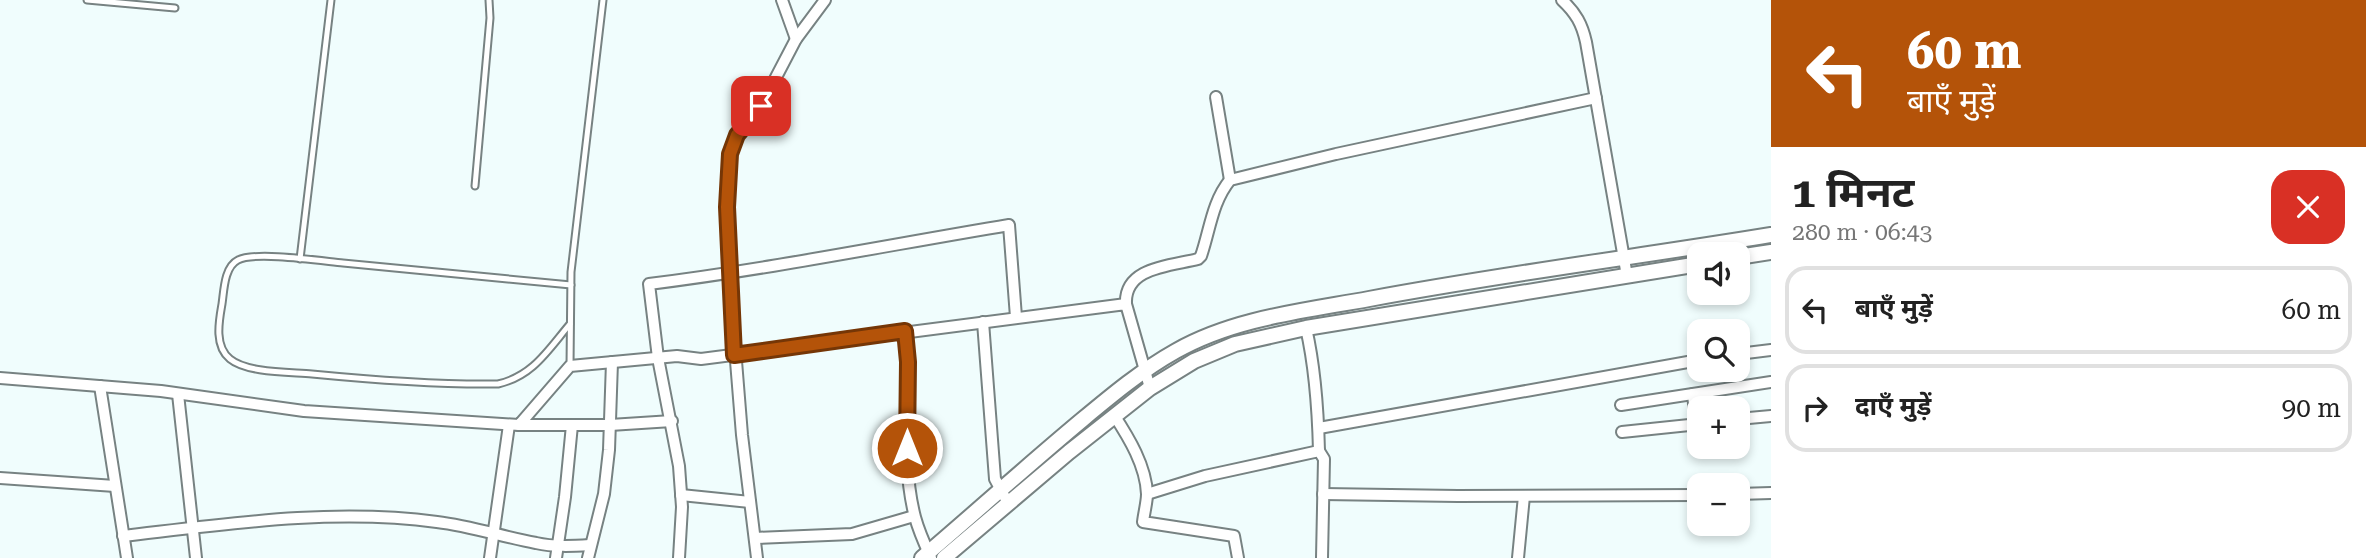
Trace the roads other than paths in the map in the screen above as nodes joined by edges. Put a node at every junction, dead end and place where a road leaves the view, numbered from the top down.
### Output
1 (87, 0) edge
2 (331, 0) edge
3 (489, 0) edge
4 (603, 0) edge
5 (782, 0) edge
6 (825, 0) edge
7 (1562, 0) edge
8 (175, 8) dead end
9 (796, 39) junction
10 (1216, 97) dead end
11 (1596, 98) junction
12 (1230, 180) junction
13 (475, 186) dead end
14 (1771, 235) edge
15 (1771, 252) edge
16 (1750, 255) edge
17 (300, 259) junction
18 (1624, 260) junction
19 (1687, 266) edge
20 (729, 274) junction
21 (1627, 276) junction
22 (571, 285) junction
23 (1126, 304) junction
24 (1016, 317) junction
25 (983, 322) junction
26 (569, 324) junction
27 (1306, 327) junction
28 (905, 331) junction
29 (1771, 350) edge
30 (1750, 353) edge
31 (734, 355) junction
32 (658, 358) junction
33 (612, 362) junction
34 (1687, 362) edge
35 (570, 366) junction
36 (1145, 370) junction
37 (0, 378) edge
38 (1771, 382) edge
39 (100, 386) junction
40 (1150, 388) junction
41 (178, 394) junction
42 (1693, 394) joint
43 (1621, 405) dead end
44 (1114, 415) junction
45 (1771, 416) edge
46 (1750, 418) edge
47 (672, 421) junction
48 (514, 425) junction
49 (572, 425) junction
50 (610, 425) junction
51 (1687, 425) edge
52 (1318, 428) junction
53 (1622, 432) dead end
54 (1319, 451) junction
55 (0, 478) edge
56 (115, 486) junction
57 (1001, 489) junction
58 (1771, 493) edge
59 (1147, 494) junction
60 (1323, 494) junction
61 (1750, 494) edge
62 (681, 495) junction
63 (1687, 495) edge
64 (1524, 496) junction
65 (750, 502) junction
66 (1008, 503) junction
67 (914, 516) junction
68 (192, 528) junction
69 (495, 532) junction
70 (123, 536) junction
71 (755, 538) junction
72 (590, 545) junction
73 (558, 546) junction
74 (927, 556) edge
75 (127, 558) edge
76 (196, 558) edge
77 (490, 558) edge
78 (556, 558) edge
79 (588, 558) edge
80 (679, 558) edge
81 (757, 558) edge
82 (944, 558) edge
83 (1238, 558) edge
84 (1322, 558) edge
85 (1518, 558) edge

1 - 8 lane
2 - 17 lane
3 - 13 lane
4 - 22 lane
5 - 9 street
6 - 9 street
7 - 11 street
9 - 20 street
10 - 12 street
11 - 12 street
11 - 18 street
12 - 23 street
14 - 18 street
15 - 16 street
17 - 22 lane
17 - 26 lane
18 - 21 street
18 - 36 street
19 - 21 street
20 - 24 street
20 - 31 street
20 - 32 street
21 - 27 street
22 - 26 lane
23 - 24 street
23 - 36 street
24 - 25 street
25 - 28 street
25 - 57 street
26 - 35 lane
27 - 40 street
27 - 52 street
28 - 31 street
28 - 67 street
29 - 30 street
31 - 32 street
31 - 65 street
32 - 33 street
32 - 47 street
33 - 35 street
33 - 50 street
34 - 52 street
35 - 48 street
36 - 40 street
36 - 57 street
37 - 39 street
38 - 42 street
39 - 41 street
39 - 56 street
40 - 44 street
41 - 48 street
41 - 68 street
42 - 43 street
44 - 59 street
44 - 66 street
45 - 46 street
47 - 50 street
47 - 62 street
48 - 49 street
48 - 69 street
49 - 50 street
49 - 73 street
50 - 72 street
51 - 53 street
52 - 54 street
54 - 59 street
54 - 60 street
55 - 56 street
56 - 70 street
57 - 66 street
57 - 74 street
58 - 61 street
59 - 83 street
60 - 64 street
60 - 84 street
62 - 65 street
62 - 80 street
63 - 64 street
64 - 85 street
65 - 71 street
66 - 82 street
67 - 71 street
67 - 74 street
68 - 69 street
68 - 70 street
68 - 76 street
69 - 73 street
69 - 77 street
70 - 75 street
71 - 81 street
72 - 73 street
72 - 79 street
73 - 78 street

